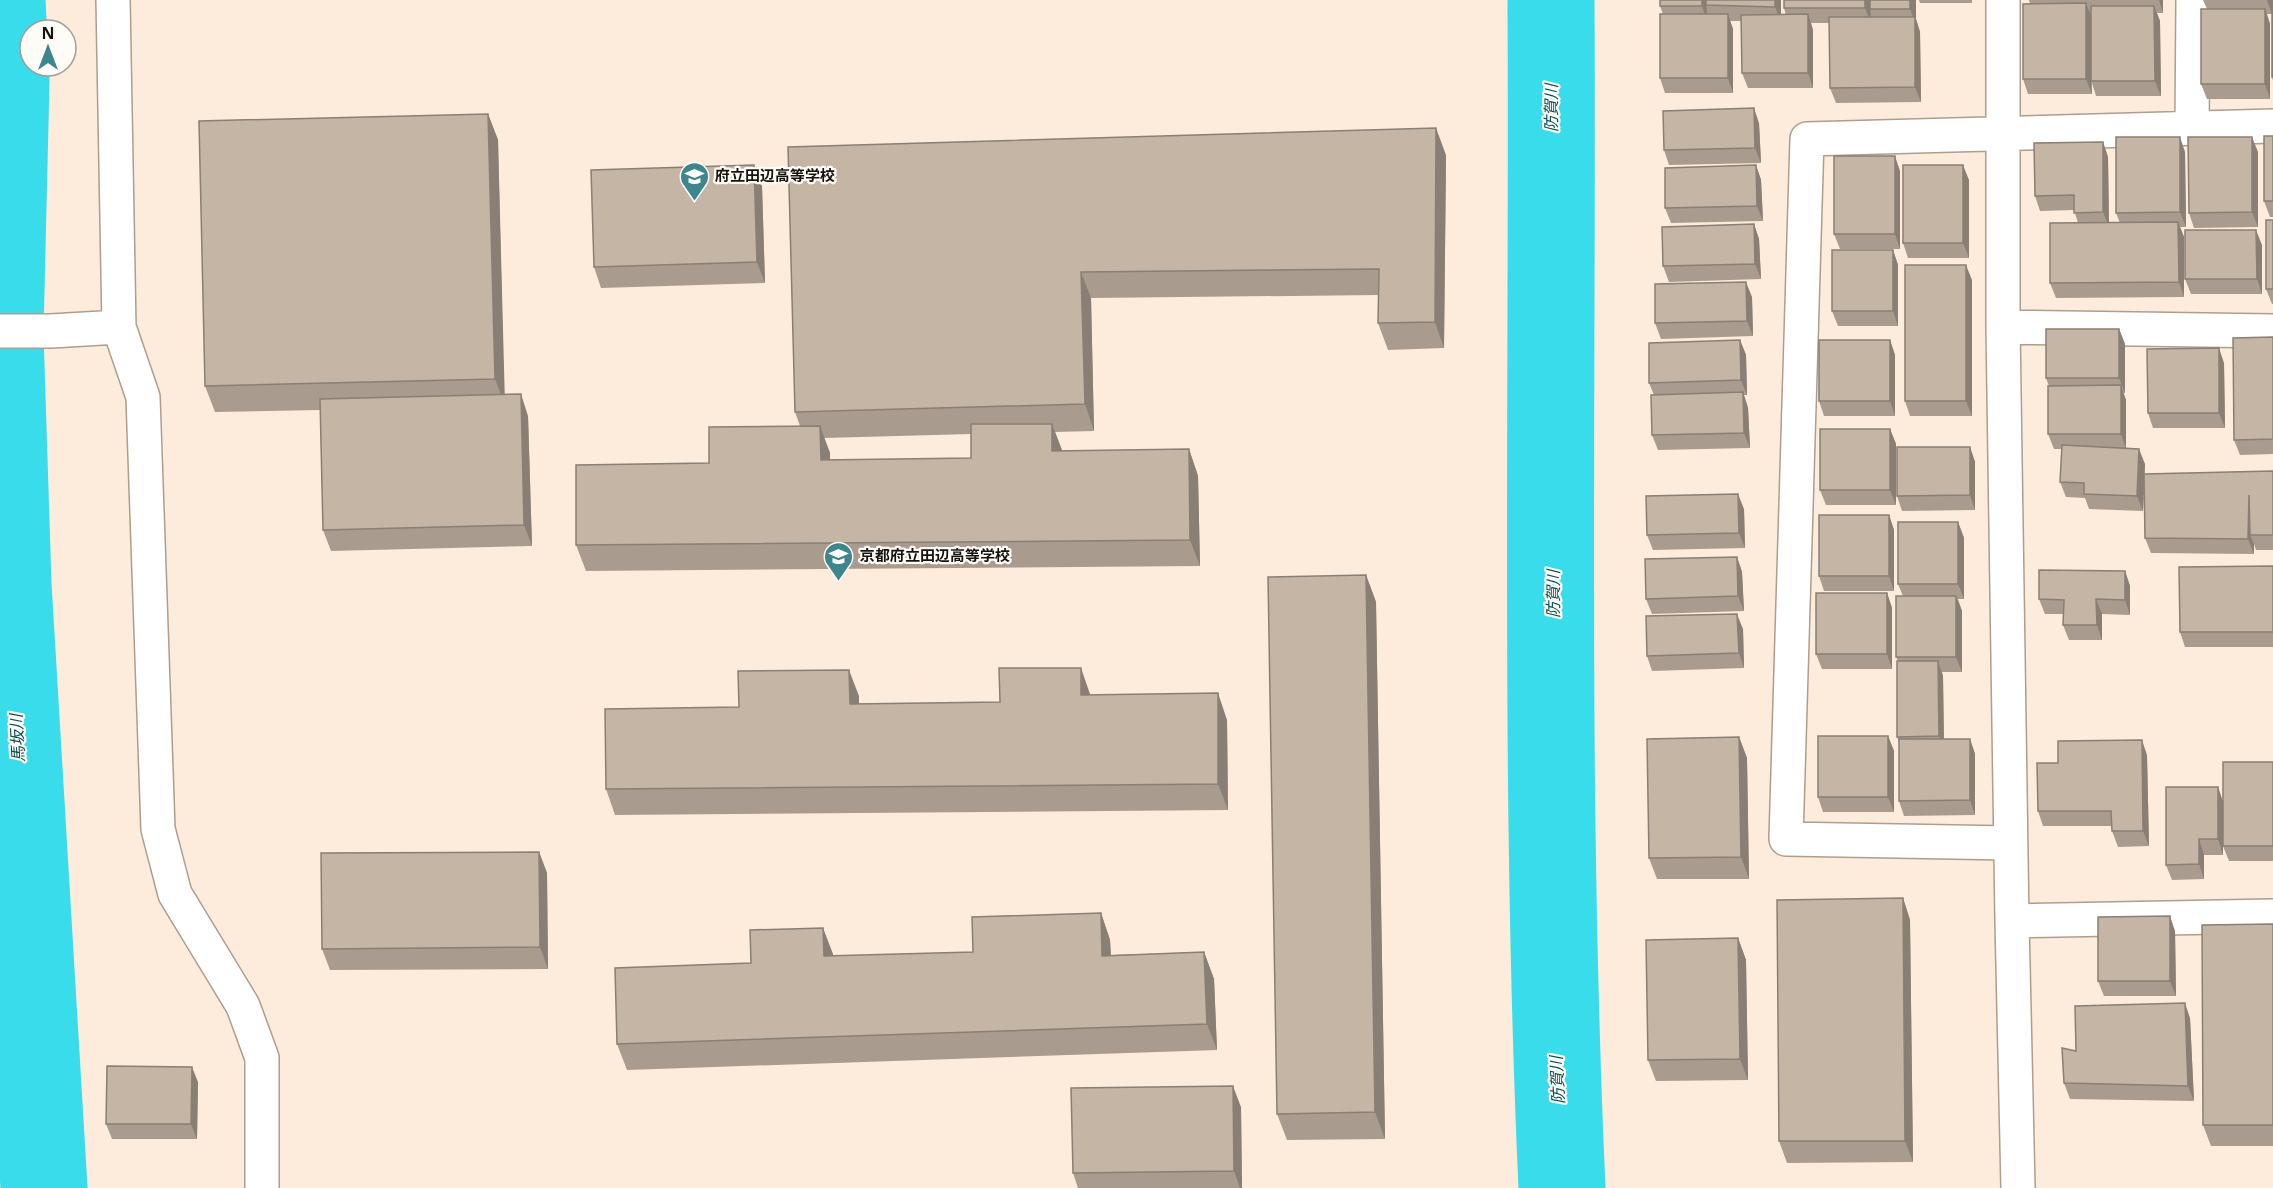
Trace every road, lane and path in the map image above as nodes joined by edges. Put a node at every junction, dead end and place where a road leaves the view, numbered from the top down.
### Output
1 (113, 0) edge
2 (2003, 0) edge
3 (2193, 0) edge
4 (2273, 126) edge
5 (2192, 128) junction
6 (2003, 132) junction
7 (119, 327) junction
8 (2003, 327) junction
9 (0, 330) edge
10 (2273, 331) edge
11 (2010, 843) junction
12 (2273, 916) edge
13 (2012, 921) junction
14 (262, 1188) edge
15 (2018, 1188) edge

1 - 7 street
2 - 6 street
3 - 5 street
4 - 5 street
5 - 6 street
6 - 8 street
6 - 11 street
7 - 9 street
7 - 14 street
8 - 10 street
8 - 11 street
11 - 13 street
12 - 13 street
13 - 15 street

